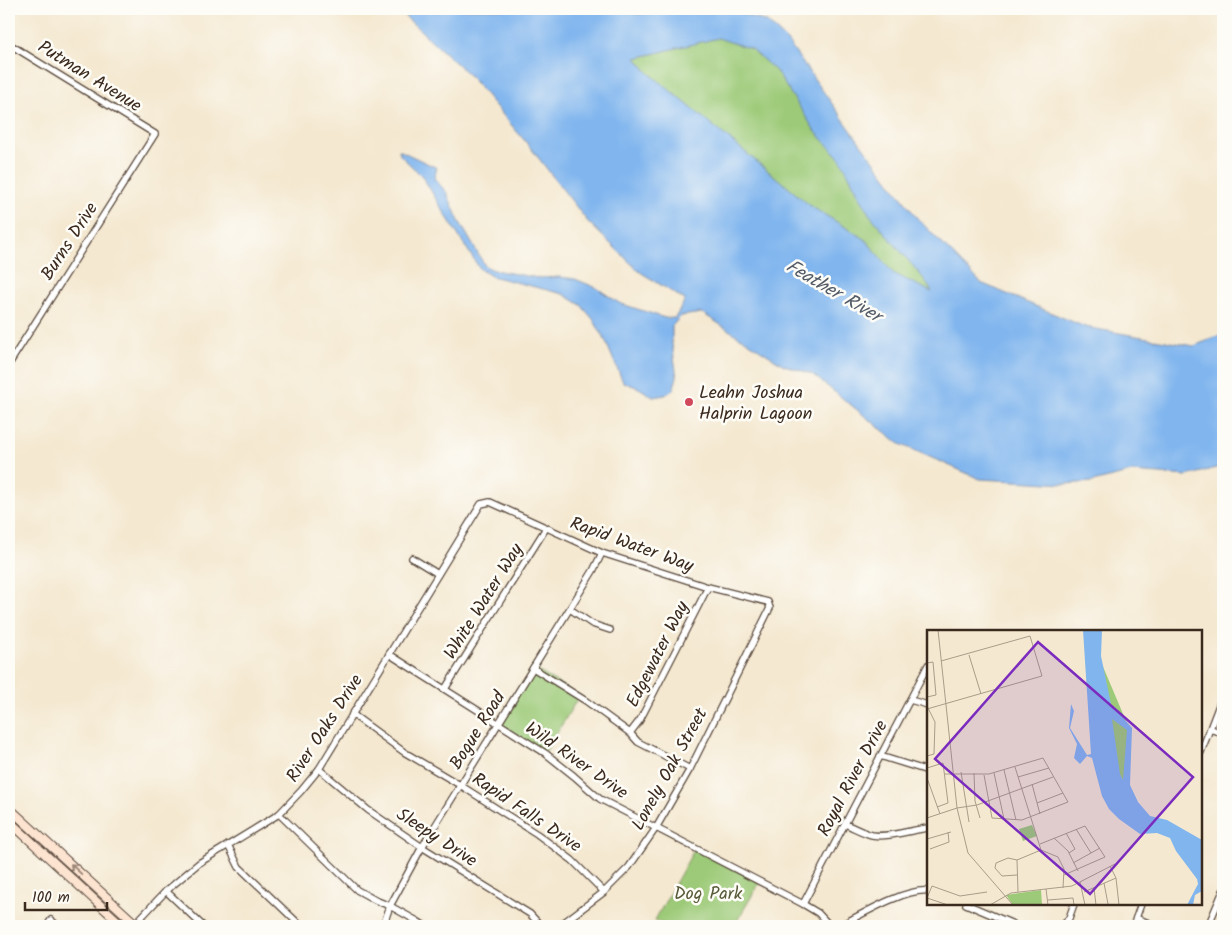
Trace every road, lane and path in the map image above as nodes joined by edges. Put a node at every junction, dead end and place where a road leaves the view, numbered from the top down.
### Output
1 (9, 44) edge
2 (155, 134) joint
3 (9, 364) edge
4 (490, 502) joint
5 (546, 528) junction
6 (602, 553) junction
7 (412, 558) dead end
8 (438, 574) junction
9 (708, 587) junction
10 (768, 602) joint
11 (570, 609) junction
12 (610, 630) dead end
13 (389, 654) junction
14 (927, 667) edge
15 (533, 668) junction
16 (445, 689) junction
17 (910, 700) junction
18 (1221, 700) dead end
19 (927, 705) edge
20 (352, 714) junction
21 (498, 723) junction
22 (1210, 729) junction
23 (1223, 733) edge
24 (630, 734) junction
25 (1202, 749) edge
26 (880, 756) junction
27 (319, 769) junction
28 (690, 769) junction
29 (927, 771) edge
30 (460, 786) junction
31 (9, 808) edge
32 (279, 814) junction
33 (9, 821) edge
34 (845, 824) junction
35 (656, 828) junction
36 (927, 828) edge
37 (228, 845) junction
38 (422, 847) junction
39 (166, 891) junction
40 (927, 891) edge
41 (604, 892) junction
42 (1223, 893) edge
43 (803, 904) junction
44 (968, 905) edge
45 (1074, 905) edge
46 (1142, 905) edge
47 (390, 906) junction
48 (1136, 918) junction
49 (135, 925) edge
50 (47, 926) edge
51 (58, 926) edge
52 (123, 926) edge
53 (203, 926) edge
54 (301, 926) edge
55 (383, 926) edge
56 (425, 926) edge
57 (541, 926) edge
58 (559, 926) edge
59 (830, 926) edge
60 (839, 926) edge
61 (1015, 926) edge
62 (1063, 926) edge
63 (1133, 926) edge
64 (1156, 926) edge
65 (1208, 926) edge

1 - 2 street, Putman Avenue
2 - 3 street, Burns Drive
4 - 5 street, Rapid Water Way
4 - 8 street, River Oaks Drive
5 - 6 street, Rapid Water Way
5 - 16 street, White Water Way
6 - 9 street, Rapid Water Way
6 - 11 street, Bogue Road
7 - 8 street
8 - 13 street, River Oaks Drive
9 - 10 street, Rapid Water Way
9 - 24 street, Edgewater Way
10 - 28 street, Lonely Oak Street
11 - 12 street
11 - 15 street, Bogue Road
13 - 16 street, Wild River Drive
13 - 20 street, River Oaks Drive
14 - 17 street, Royal River Drive
15 - 21 street, Bogue Road
15 - 24 street
16 - 21 street, Wild River Drive
17 - 19 street
17 - 26 street, Royal River Drive
18 - 22 street
20 - 27 street, River Oaks Drive
20 - 30 street, Rapid Falls Drive
21 - 30 street, Bogue Road
21 - 35 street, Wild River Drive
22 - 23 street
22 - 25 street
24 - 28 street
26 - 29 street
26 - 34 street, Royal River Drive
27 - 32 street, River Oaks Drive
27 - 38 street, Sleepy Drive
28 - 35 street, Lonely Oak Street
30 - 38 street, Bogue Road
30 - 41 street, Rapid Falls Drive
49 -> 31 main road
32 - 37 street, River Oaks Drive
32 - 47 street
33 - 52 main road
34 - 36 street
34 - 43 street, Royal River Drive
35 - 41 street, Lonely Oak Street
35 - 43 street, Wild River Drive
37 - 39 street, River Oaks Drive
37 - 54 street
38 - 47 street, Bogue Road
38 - 57 street, Sleepy Drive
39 - 49 street, River Oaks Drive
39 - 53 street
40 - 60 street
41 - 58 street, Lonely Oak Street
42 - 65 street
43 - 59 street, Wild River Drive
44 - 61 street
45 - 62 street
46 - 48 street
47 - 55 street, Bogue Road
47 - 56 street
48 - 63 street
48 - 64 street
50 - 51 street

